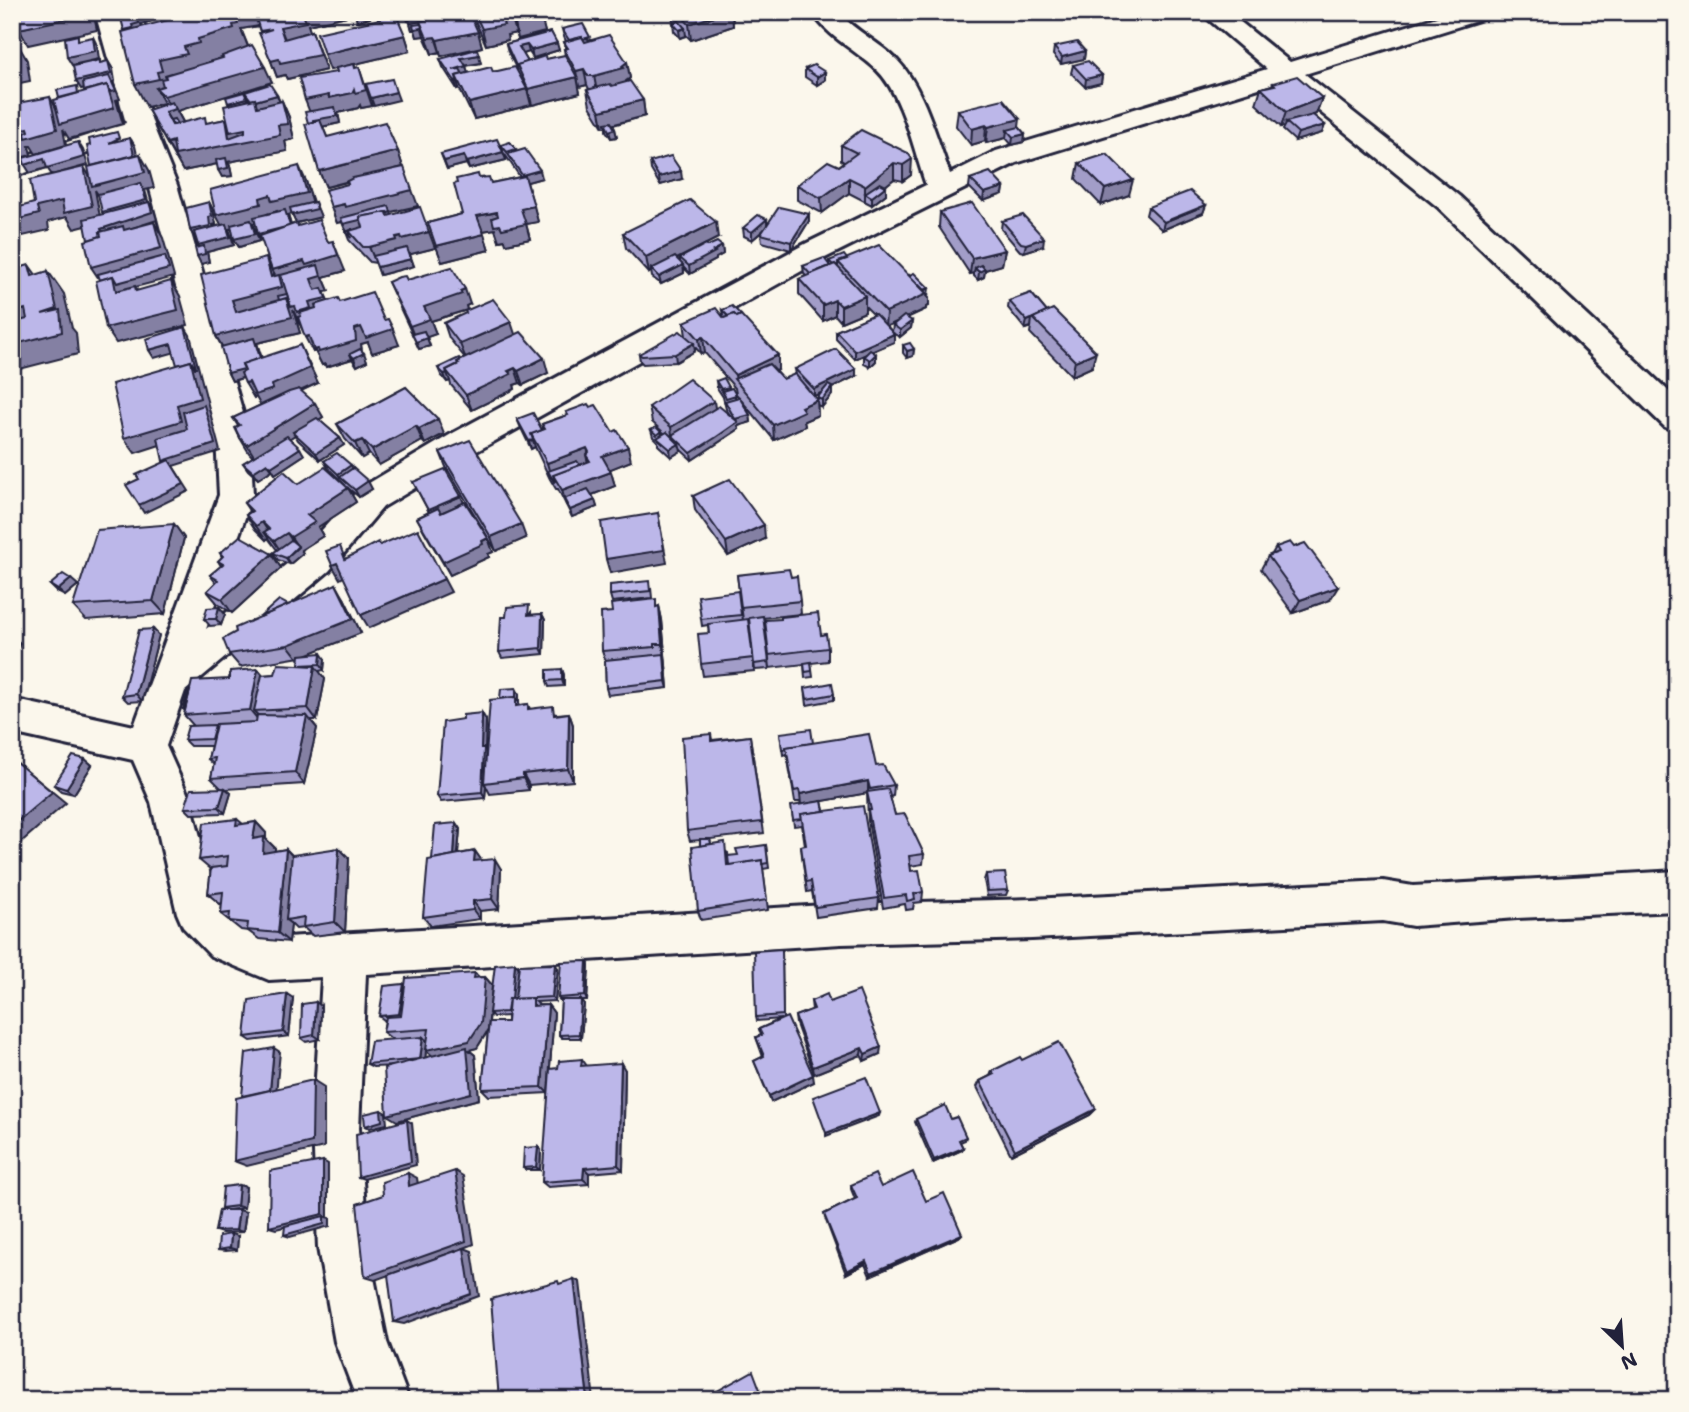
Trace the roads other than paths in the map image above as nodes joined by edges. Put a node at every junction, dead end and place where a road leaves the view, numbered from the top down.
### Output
1 (107, 12) edge
2 (824, 12) edge
3 (1212, 12) edge
4 (1480, 12) edge
5 (1286, 71) junction
6 (141, 128) junction
7 (12, 169) edge
8 (941, 187) junction
9 (1677, 419) edge
10 (169, 682) junction
11 (12, 716) edge
12 (146, 746) junction
13 (1677, 891) edge
14 (345, 954) junction
15 (383, 1400) edge

1 - 6 street
2 - 8 street
3 - 5 street
4 - 5 street
5 - 8 street
5 - 9 street
6 - 7 street
6 - 10 street
8 - 10 street
10 - 12 street
11 - 12 street
12 - 14 street
13 - 14 street
14 - 15 street

